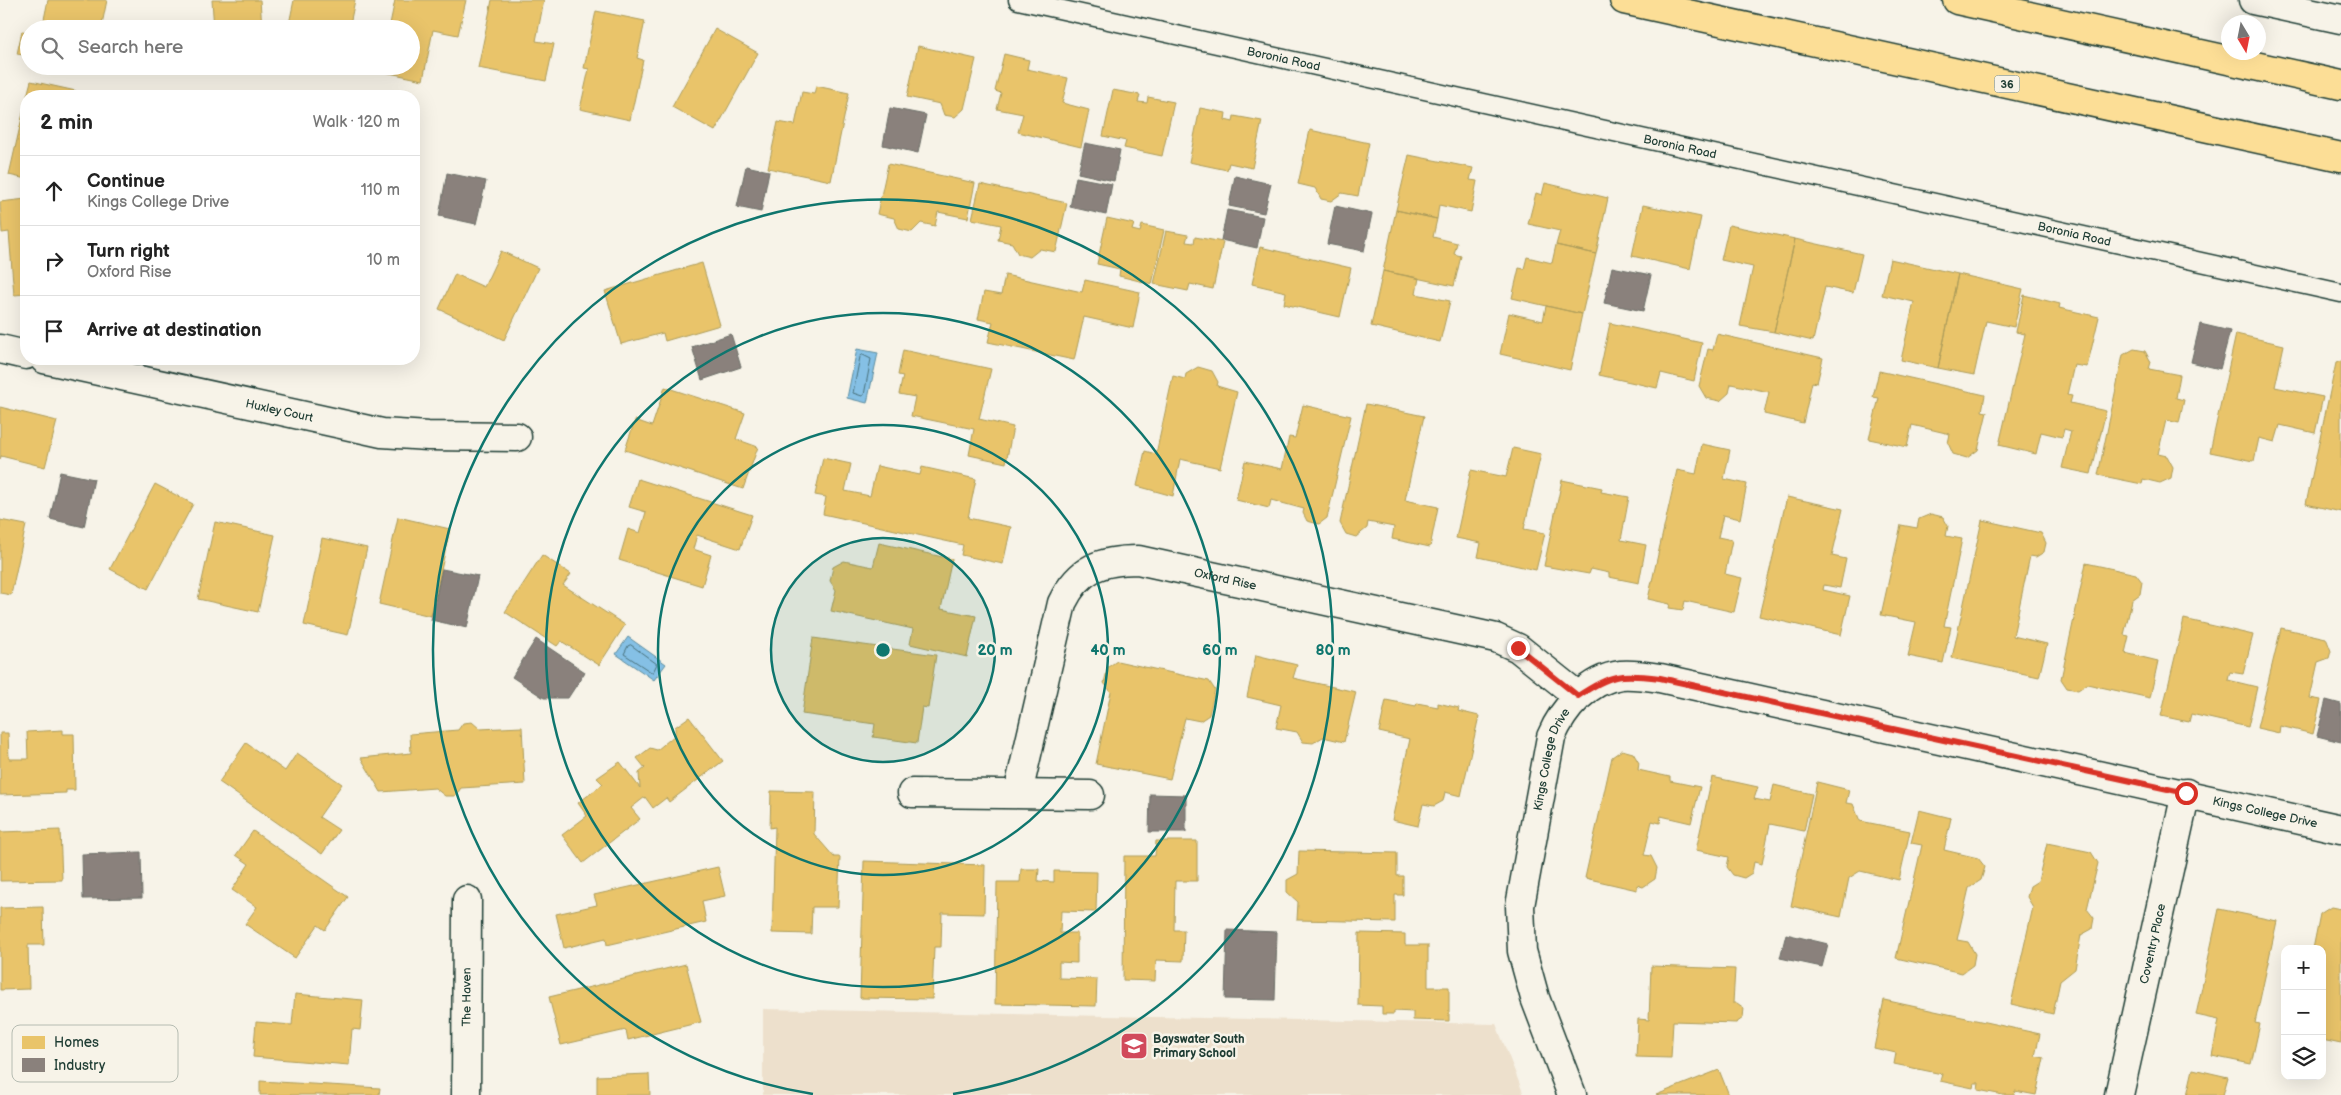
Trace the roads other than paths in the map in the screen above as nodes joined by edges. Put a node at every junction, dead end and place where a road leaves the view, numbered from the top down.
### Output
1 (1018, 0) edge
2 (1624, 0) edge
3 (1957, 0) edge
4 (2253, 0) edge
5 (2341, 20) edge
6 (2341, 85) edge
7 (2341, 157) edge
8 (2341, 293) edge
9 (0, 349) edge
10 (20, 354) edge
11 (71, 365) edge
12 (517, 438) dead end
13 (1578, 696) junction
14 (912, 793) dead end
15 (1018, 793) junction
16 (2186, 793) junction
17 (1090, 795) dead end
18 (2341, 829) edge
19 (467, 900) dead end
20 (466, 1095) edge
21 (1572, 1095) edge
22 (2119, 1095) edge

1 - 8 lane, Boronia Road
2 - 7 main road, 36
3 - 6 main road
4 - 5 street
9 - 10 street
11 - 12 street, Huxley Court
13 - 15 street, Oxford Rise
13 - 16 street, Kings College Drive
13 - 21 street, Kings College Drive
14 - 15 street
15 - 17 street
16 - 18 street, Kings College Drive
16 - 22 street, Coventry Place
19 - 20 street, The Haven

